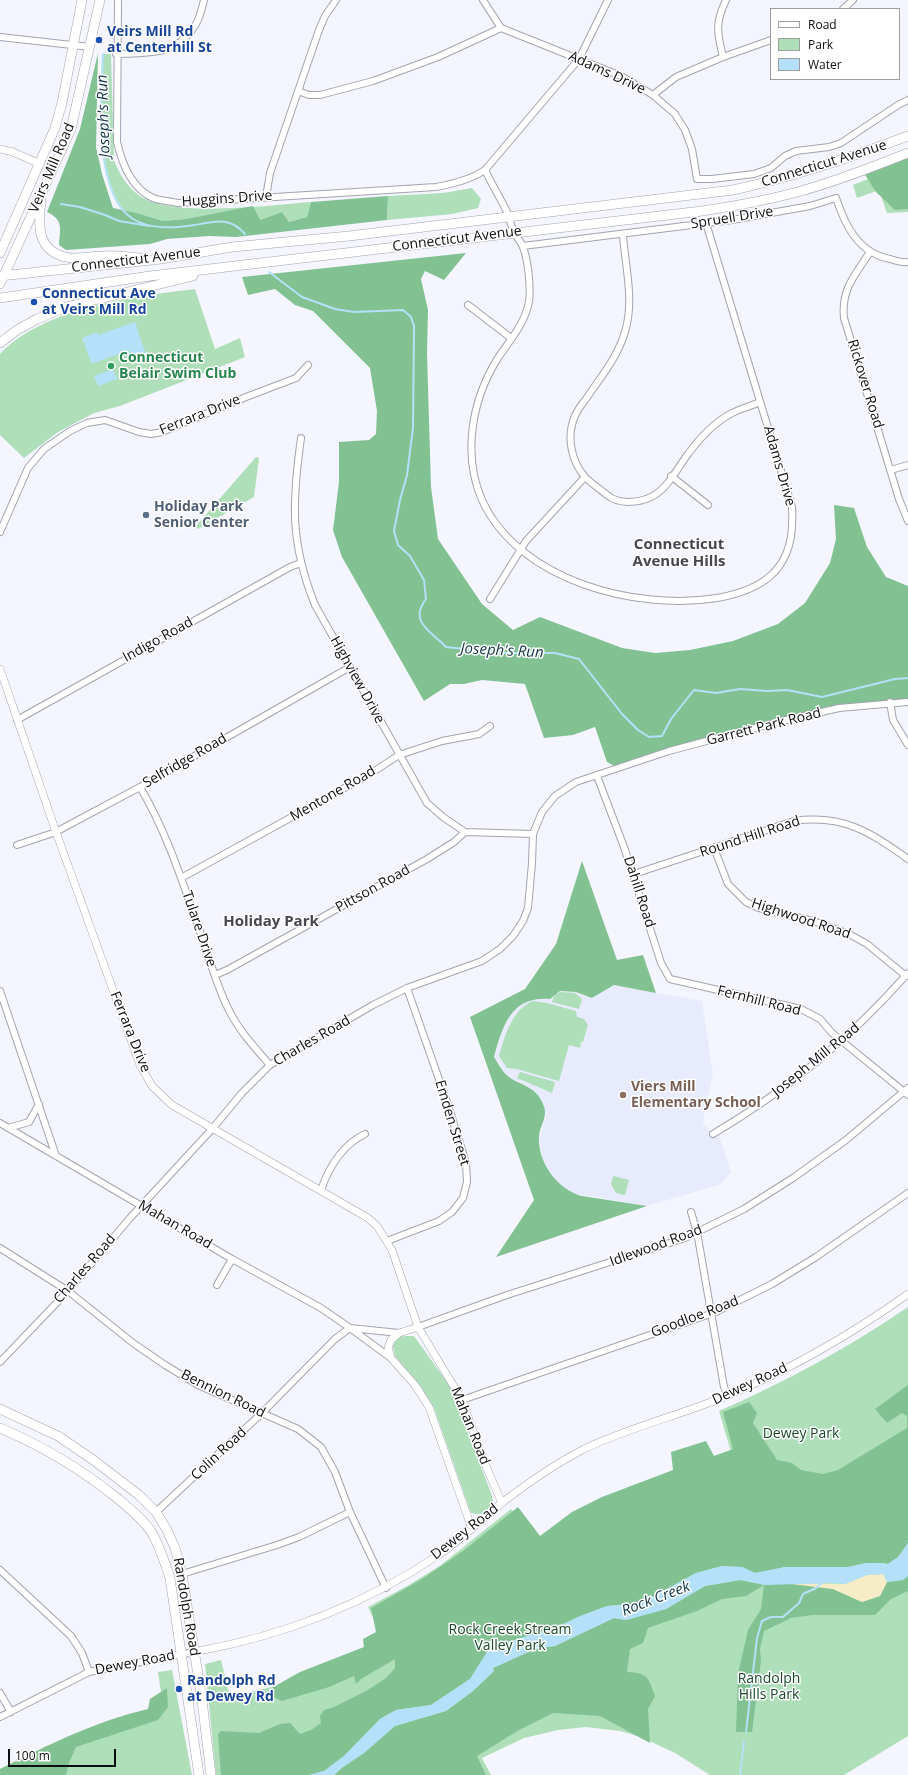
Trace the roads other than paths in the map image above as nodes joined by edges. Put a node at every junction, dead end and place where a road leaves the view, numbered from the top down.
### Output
1 (82, 0) edge
2 (100, 0) edge
3 (118, 0) edge
4 (204, 0) edge
5 (336, 0) edge
6 (483, 0) edge
7 (608, 0) edge
8 (726, 0) edge
9 (853, 0) edge
10 (845, 8) edge
11 (500, 28) junction
12 (0, 37) edge
13 (770, 40) edge
14 (72, 46) junction
15 (90, 47) junction
16 (116, 54) junction
17 (723, 57) junction
18 (579, 59) junction
19 (298, 91) junction
20 (653, 95) junction
21 (908, 100) edge
22 (908, 136) edge
23 (0, 150) edge
24 (908, 153) edge
25 (38, 163) junction
26 (485, 170) junction
27 (43, 190) junction
28 (266, 197) junction
29 (509, 217) junction
30 (706, 223) junction
31 (514, 232) junction
32 (623, 235) junction
33 (2, 244) edge
34 (523, 246) junction
35 (870, 252) junction
36 (0, 253) edge
37 (161, 259) junction
38 (908, 262) edge
39 (252, 264) junction
40 (1, 279) edge
41 (0, 298) edge
42 (468, 305) dead end
43 (511, 338) junction
44 (0, 343) edge
45 (308, 365) dead end
46 (760, 402) junction
47 (301, 438) dead end
48 (908, 465) edge
49 (891, 470) junction
50 (671, 476) junction
51 (586, 477) junction
52 (708, 504) dead end
53 (908, 520) edge
54 (0, 532) edge
55 (520, 549) junction
56 (301, 563) junction
57 (490, 599) dead end
58 (350, 667) junction
59 (0, 669) edge
60 (890, 702) junction
61 (908, 702) edge
62 (17, 720) junction
63 (490, 726) dead end
64 (908, 745) edge
65 (399, 755) junction
66 (597, 776) junction
67 (140, 787) junction
68 (56, 832) junction
69 (465, 832) junction
70 (533, 834) junction
71 (17, 845) dead end
72 (714, 848) junction
73 (908, 859) edge
74 (634, 874) junction
75 (181, 878) junction
76 (215, 975) junction
77 (907, 975) edge
78 (701, 986) joint
79 (407, 988) junction
80 (0, 991) edge
81 (843, 1040) junction
82 (270, 1065) junction
83 (907, 1091) edge
84 (39, 1104) junction
85 (0, 1123) edge
86 (8, 1128) junction
87 (213, 1128) junction
88 (365, 1134) dead end
89 (713, 1134) dead end
90 (56, 1156) junction
91 (321, 1190) junction
92 (908, 1193) edge
93 (143, 1206) junction
94 (691, 1212) dead end
95 (697, 1232) junction
96 (388, 1241) junction
97 (0, 1248) edge
98 (232, 1259) junction
99 (218, 1285) dead end
100 (68, 1291) junction
101 (908, 1294) edge
102 (711, 1314) junction
103 (418, 1327) junction
104 (350, 1328) junction
105 (399, 1333) junction
106 (390, 1358) junction
107 (0, 1362) edge
108 (728, 1396) junction
109 (462, 1400) junction
110 (0, 1409) edge
111 (262, 1413) junction
112 (0, 1428) edge
113 (502, 1503) junction
114 (156, 1512) junction
115 (350, 1512) junction
116 (472, 1529) junction
117 (0, 1570) edge
118 (182, 1574) junction
119 (386, 1588) junction
120 (194, 1652) junction
121 (180, 1654) junction
122 (89, 1672) junction
123 (0, 1693) edge
124 (10, 1712) junction
125 (0, 1717) edge
126 (199, 1775) edge
127 (211, 1775) edge

1 - 14 main road, Veirs Mill Road
2 - 15 main road, Veirs Mill Road
3 - 16 street, Huggins Drive
4 - 16 street
5 - 19 street
6 - 11 street
7 - 18 street
8 - 17 street
9 - 10 street
11 - 18 street, Adams Drive
11 - 19 street
12 - 14 street
13 - 17 street
14 - 15 street
14 - 25 main road, Veirs Mill Road
15 - 27 main road, Veirs Mill Road
16 - 28 street, Huggins Drive
17 - 20 street
18 - 20 street, Adams Drive
18 - 26 street
19 - 28 street
20 - 21 street, Adams Drive
22 - 29 main road, Connecticut Avenue
23 - 25 street
24 - 31 main road, Connecticut Avenue
25 - 33 main road, Veirs Mill Road
26 - 28 street, Huggins Drive
26 - 29 street, Adams Drive
27 - 37 main road
27 - 40 main road, Veirs Mill Road
29 - 31 street, Adams Drive
29 - 37 main road, Connecticut Avenue
30 - 32 street, Spruell Drive
30 - 35 street, Spruell Drive
30 - 46 street, Adams Drive
31 - 34 street, Adams Drive
31 - 39 main road, Connecticut Avenue
32 - 34 street, Spruell Drive
32 - 51 street
33 - 36 main road, Veirs Mill Road
34 - 43 street, Adams Drive
35 - 38 street, Spruell Drive
35 - 49 street, Rickover Road
37 - 40 main road, Connecticut Avenue
39 - 41 main road, Connecticut Avenue
39 - 44 main road
42 - 43 street
43 - 55 street, Adams Drive
45 - 54 street, Ferrara Drive
46 - 50 street
46 - 55 street, Adams Drive
47 - 56 street, Highview Drive
48 - 49 street
49 - 53 street, Rickover Road
50 - 51 street
50 - 52 street
51 - 55 street
55 - 57 street
56 - 58 street, Highview Drive
56 - 62 street, Indigo Road
58 - 65 street, Highview Drive
58 - 67 street, Selfridge Road
59 - 62 street, Ferrara Drive
60 - 61 street, Garrett Park Road
60 - 64 street
60 - 66 street, Garrett Park Road
62 - 68 street, Ferrara Drive
63 - 65 street, Mentone Road
65 - 69 street, Highview Drive
65 - 75 street, Mentone Road
66 - 70 street, Charles Road
66 - 74 street, Dahill Road
67 - 68 street, Selfridge Road
67 - 75 street, Tulare Drive
68 - 71 street, Selfridge Road
68 - 87 street, Ferrara Drive
69 - 70 street
69 - 76 street, Pittson Road
70 - 79 street, Charles Road
72 - 73 street, Round Hill Road
72 - 74 street, Round Hill Road
72 - 77 street, Highwood Road
74 - 78 street, Dahill Road
75 - 76 street, Tulare Drive
76 - 82 street, Tulare Drive
77 - 81 street, Joseph Mill Road
78 - 81 street, Fernhill Road
79 - 82 street, Charles Road
79 - 96 street, Emden Street
80 - 84 street
81 - 83 street, Fernhill Road
81 - 89 street, Joseph Mill Road
82 - 87 street, Charles Road
83 - 95 street, Idlewood Road
84 - 86 street
84 - 90 street
85 - 86 street, Mahan Road
86 - 90 street, Mahan Road
87 - 91 street, Ferrara Drive
87 - 93 street, Charles Road
88 - 91 street
90 - 93 street, Mahan Road
91 - 96 street, Ferrara Drive
92 - 102 street, Goodloe Road
93 - 98 street, Mahan Road
93 - 100 street, Charles Road
94 - 95 street
95 - 102 street
95 - 103 street, Idlewood Road
96 - 103 street, Ferrara Drive
97 - 100 street, Bennion Road
98 - 99 street
98 - 104 street, Mahan Road
100 - 107 street, Charles Road
100 - 111 street, Bennion Road
101 - 108 street, Dewey Road
102 - 108 street
102 - 109 street, Goodloe Road
103 - 105 street, Mahan Road
103 - 109 street, Mahan Road
104 - 105 street, Mahan Road
104 - 106 street, Mahan Road
104 - 111 street, Colin Road
105 - 106 street
106 - 116 street, Mahan Road
108 - 113 street, Dewey Road
109 - 113 street, Mahan Road
110 - 114 main road, Randolph Road
111 - 114 street, Colin Road
111 - 115 street, Bennion Road
112 - 121 main road, Randolph Road
113 - 116 street, Dewey Road
114 - 118 main road, Randolph Road
115 - 118 street
115 - 119 street, Bennion Road
116 - 119 street, Dewey Road
117 - 122 street
118 - 120 main road, Randolph Road
119 - 120 street, Dewey Road
120 - 121 street, Dewey Road
120 - 127 main road, Randolph Road
121 - 122 street, Dewey Road
121 - 126 main road, Randolph Road
122 - 124 street, Dewey Road
123 - 124 street
124 - 125 street, Dewey Road

